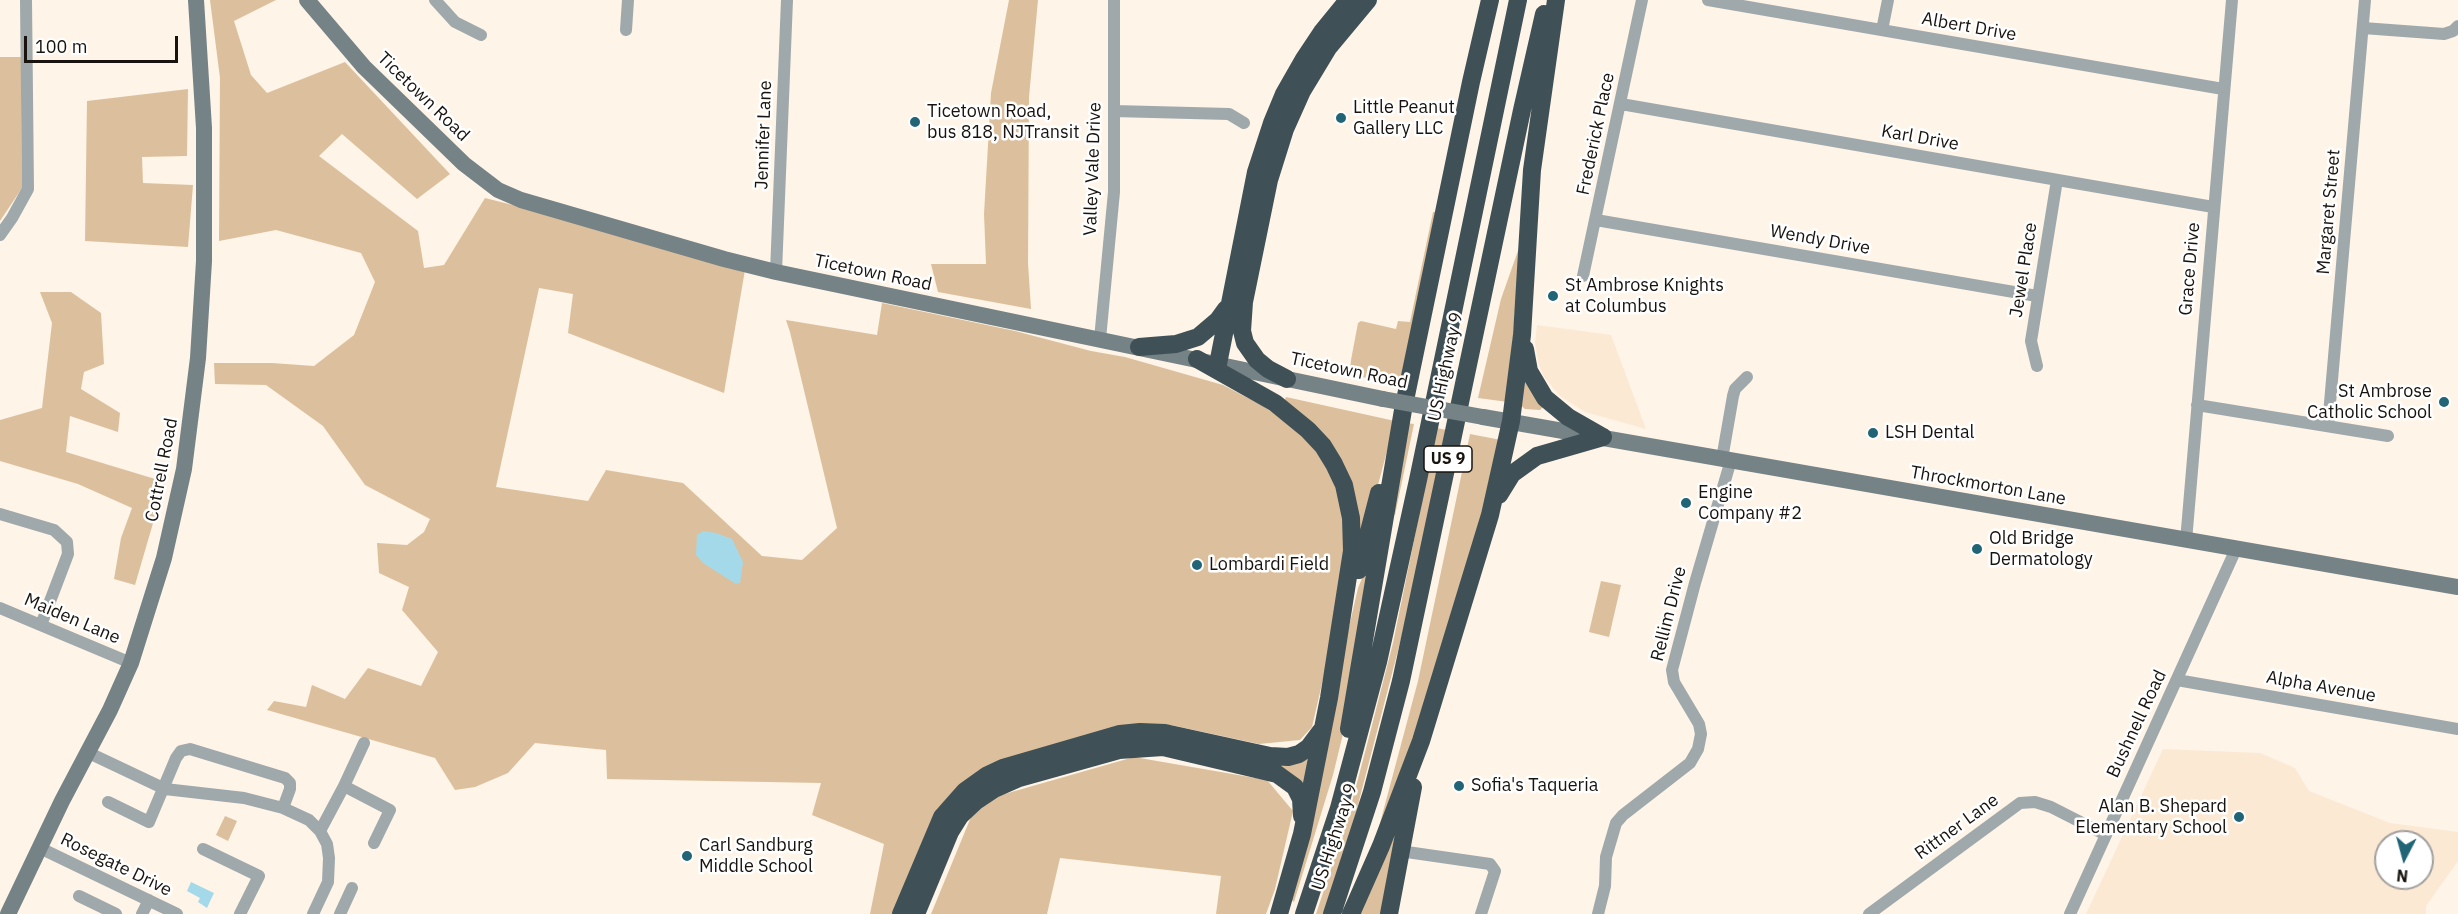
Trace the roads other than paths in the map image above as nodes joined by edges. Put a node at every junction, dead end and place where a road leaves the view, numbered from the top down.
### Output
1 (26, 0) edge
2 (196, 0) edge
3 (307, 0) edge
4 (435, 0) edge
5 (628, 0) edge
6 (787, 0) edge
7 (1114, 0) edge
8 (1348, 0) edge
9 (1368, 0) edge
10 (1518, 0) edge
11 (1547, 0) edge
12 (1556, 0) edge
13 (1642, 0) edge
14 (1708, 0) edge
15 (1888, 0) edge
16 (2232, 0) edge
17 (2365, 0) edge
18 (1490, 3) edge
19 (1768, 5) edge
20 (2458, 27) edge
21 (2363, 28) junction
22 (626, 30) dead end
23 (1882, 30) junction
24 (481, 35) dead end
25 (2223, 89) junction
26 (1621, 104) junction
27 (1114, 111) junction
28 (1244, 123) dead end
29 (2057, 180) junction
30 (2213, 207) junction
31 (1596, 220) junction
32 (0, 235) edge
33 (776, 272) junction
34 (1583, 276) dead end
35 (2037, 296) junction
36 (1230, 299) junction
37 (1522, 335) junction
38 (1100, 339) junction
39 (1139, 347) junction
40 (1197, 359) junction
41 (1218, 364) junction
42 (2037, 366) dead end
43 (1746, 377) dead end
44 (1287, 379) junction
45 (2197, 405) junction
46 (1402, 410) junction
47 (1511, 421) junction
48 (2328, 426) junction
49 (2388, 436) dead end
50 (1603, 437) junction
51 (1726, 459) junction
52 (0, 514) edge
53 (1490, 515) junction
54 (2186, 541) junction
55 (2236, 549) junction
56 (2458, 587) edge
57 (0, 608) edge
58 (41, 625) junction
59 (1339, 639) junction
60 (131, 663) junction
61 (2177, 680) junction
62 (1323, 727) junction
63 (2458, 729) edge
64 (1421, 741) junction
65 (364, 743) dead end
66 (89, 753) junction
67 (344, 786) junction
68 (165, 789) junction
69 (108, 802) dead end
70 (283, 808) junction
71 (1339, 808) junction
72 (320, 831) junction
73 (1302, 834) junction
74 (2106, 835) junction
75 (374, 843) dead end
76 (40, 848) junction
77 (203, 849) dead end
78 (1400, 851) junction
79 (352, 888) dead end
80 (79, 896) dead end
81 (149, 900) junction
82 (8, 914) edge
83 (116, 914) edge
84 (142, 914) edge
85 (177, 914) edge
86 (240, 914) edge
87 (313, 914) edge
88 (340, 914) edge
89 (901, 914) edge
90 (916, 914) edge
91 (1279, 914) edge
92 (1304, 914) edge
93 (1332, 914) edge
94 (1351, 914) edge
95 (1389, 914) edge
96 (1480, 914) edge
97 (1598, 914) edge
98 (1869, 914) edge
99 (2070, 914) edge

1 - 32 street
2 - 60 street, Cottrell Road
3 - 33 street, Ticetown Road
4 - 24 street
5 - 22 street
6 - 33 street, Jennifer Lane
7 - 27 street, Valley Vale Drive
8 - 36 highway
9 - 44 highway
10 - 71 highway, US Highway 9 / US 9
11 - 93 highway, US Highway 9 / US 9
12 - 37 highway
13 - 26 street, Frederick Place
14 - 19 street, Albert Drive
15 - 23 street
16 - 25 street, Grace Drive
17 - 21 street, Margaret Street
18 - 46 highway
19 - 23 street, Albert Drive
20 - 21 street
21 - 48 street, Margaret Street
23 - 25 street, Albert Drive
25 - 30 street, Grace Drive
26 - 29 street, Karl Drive
26 - 31 street, Frederick Place
27 - 28 street
27 - 38 street, Valley Vale Drive
29 - 30 street, Karl Drive
29 - 35 street, Jewel Place
30 - 45 street, Grace Drive
31 - 34 street, Frederick Place
31 - 35 street, Wendy Drive
33 - 38 street, Ticetown Road
35 - 42 street, Jewel Place
36 - 39 highway
36 - 41 highway
37 - 47 highway
37 - 50 highway
38 - 39 street, Ticetown Road
39 - 40 street, Ticetown Road
40 - 41 street, Ticetown Road
40 - 59 highway
41 - 44 street, Ticetown Road
43 - 51 street, Rellim Drive
44 - 47 street, Ticetown Road, bridge
45 - 48 street
45 - 54 street, Grace Drive
46 - 59 highway
46 - 71 highway
47 - 50 street, Throckmorton Lane
47 - 53 highway
48 - 49 street
50 - 51 street, Throckmorton Lane
50 - 53 highway
51 - 54 street, Throckmorton Lane
51 - 97 street, Rellim Drive
52 - 58 street
53 - 64 highway
54 - 55 street, Throckmorton Lane
55 - 56 street, Throckmorton Lane
55 - 61 street, Bushnell Road
57 - 58 street, Maiden Lane
58 - 60 street, Maiden Lane
59 - 62 highway
60 - 66 street, Cottrell Road
61 - 63 street, Alpha Avenue
61 - 74 street, Bushnell Road
62 - 73 highway
62 - 89 highway
64 - 78 highway
64 - 94 highway
65 - 67 street
66 - 68 street
66 - 76 street, Cottrell Road
67 - 72 street
67 - 75 street
68 - 69 street
68 - 70 street
68 - 70 street
70 - 72 street
71 - 92 highway, US Highway 9 / US 9
72 - 87 street
73 - 90 highway
73 - 91 highway
74 - 98 street, Rittner Lane
74 - 99 street, Bushnell Road
76 - 81 street, Rosegate Drive
76 - 82 street, Cottrell Road
77 - 86 street
78 - 95 highway
78 - 96 street
79 - 88 street
80 - 83 street
81 - 84 street
81 - 85 street, Rosegate Drive

